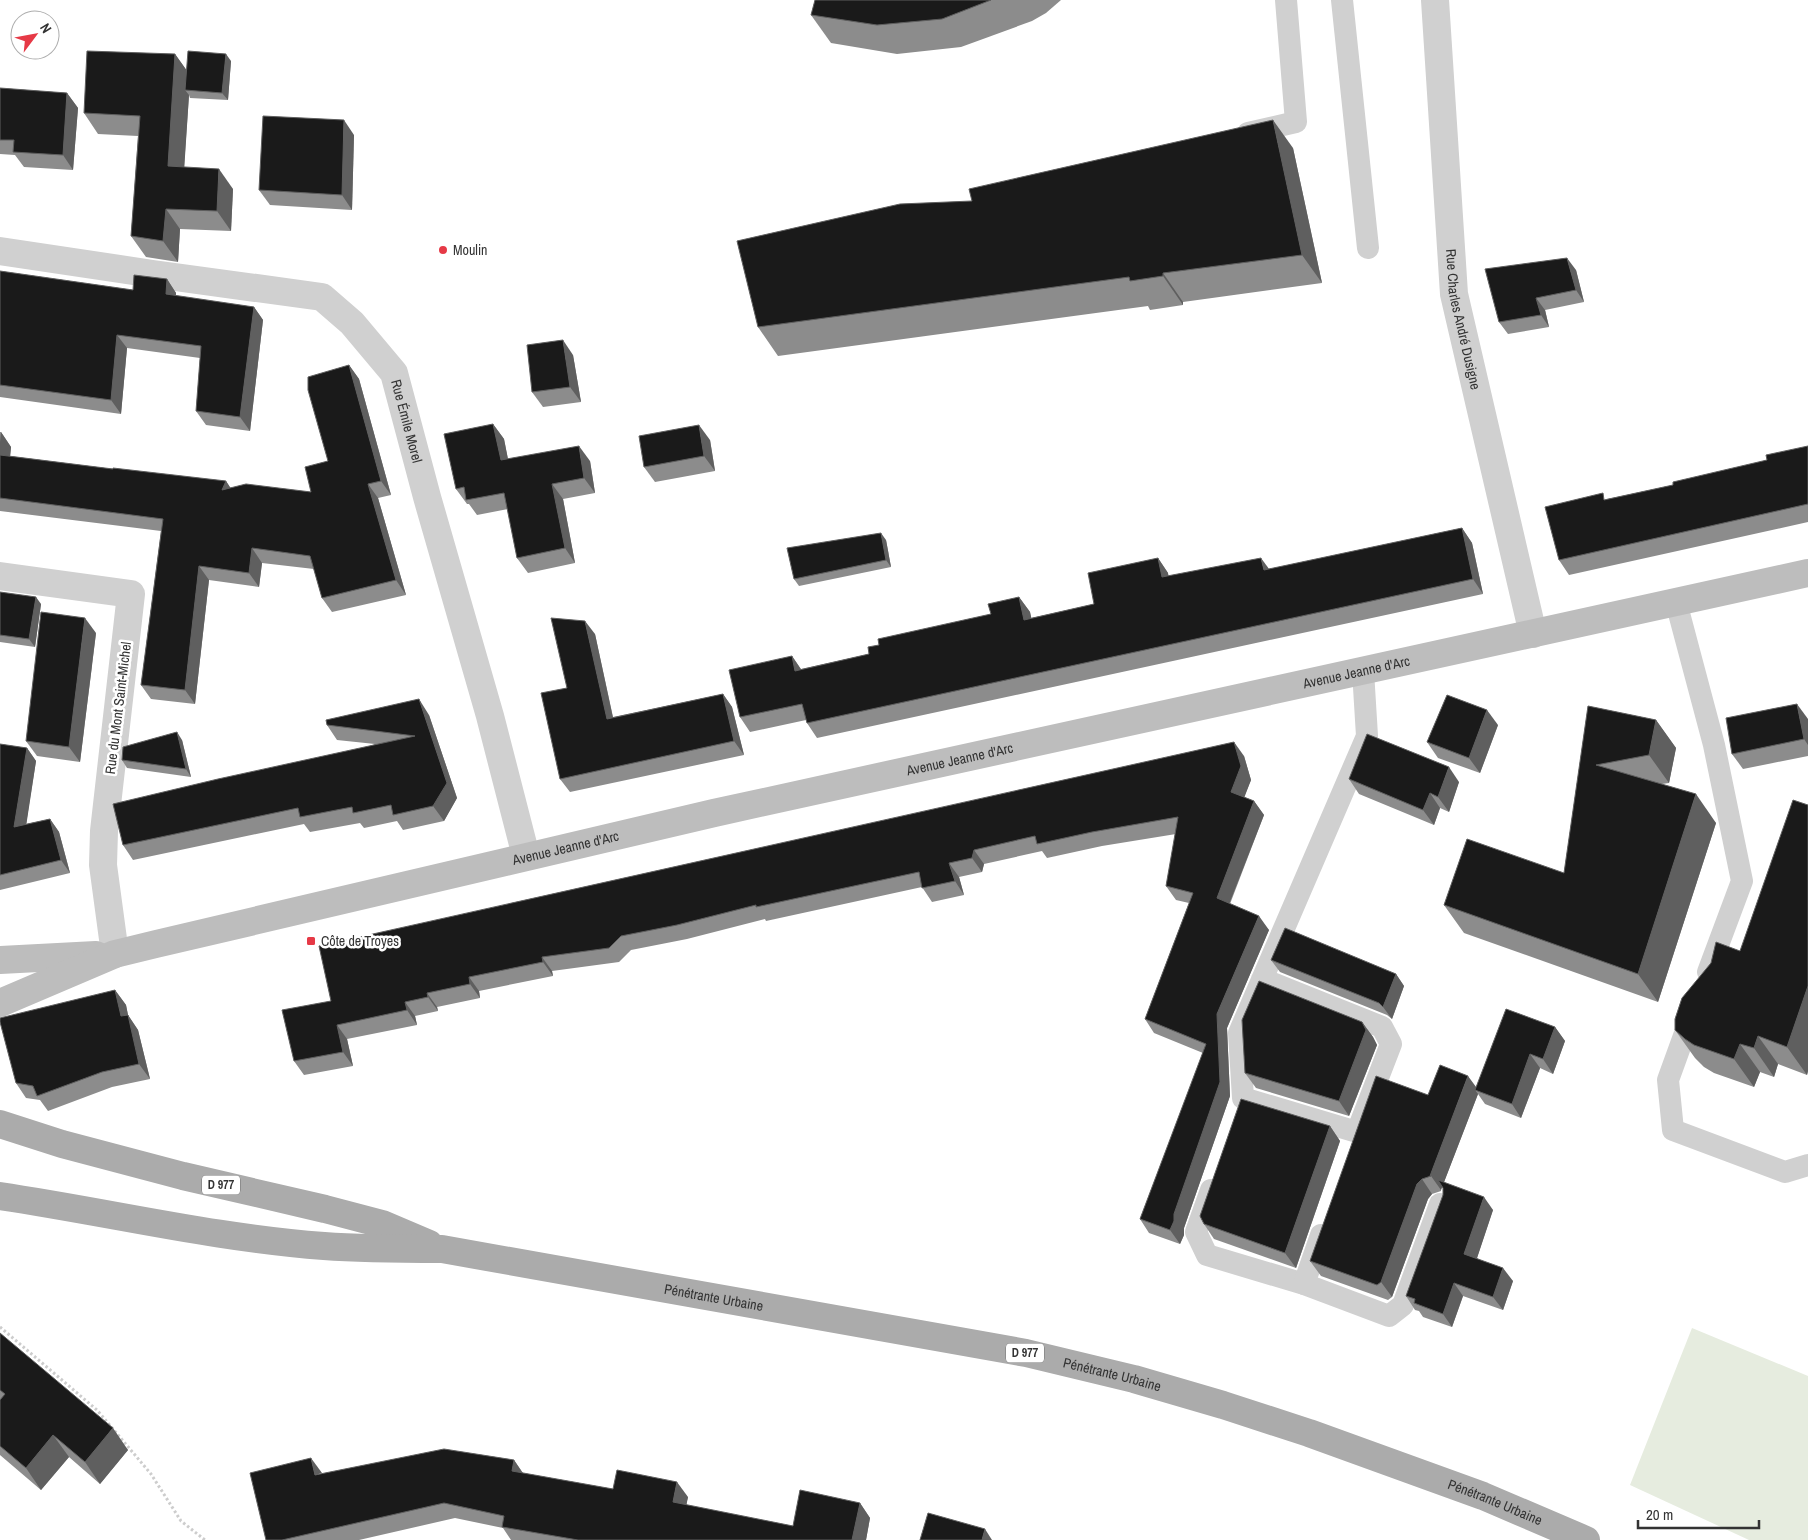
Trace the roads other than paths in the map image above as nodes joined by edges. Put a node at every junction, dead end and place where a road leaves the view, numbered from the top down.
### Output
1 (1286, 0) edge
2 (1342, 0) edge
3 (1435, 0) edge
4 (1230, 138) edge
5 (1368, 248) dead end
6 (0, 251) edge
7 (1808, 573) edge
8 (0, 576) edge
9 (1676, 602) junction
10 (1533, 634) junction
11 (1363, 672) junction
12 (526, 856) junction
13 (115, 954) junction
14 (0, 960) edge
15 (1262, 979) junction
16 (0, 1003) edge
17 (0, 1124) edge
18 (1808, 1165) edge
19 (1218, 1170) edge
20 (0, 1196) edge
21 (1440, 1204) edge
22 (1329, 1212) edge
23 (442, 1249) junction
24 (1304, 1284) junction
25 (1586, 1540) edge

1 - 4 lane
2 - 5 lane
3 - 10 street, Rue Charles André Dusigne
6 - 12 street, Rue Émile Morel
7 - 9 main road, Avenue Jeanne d'Arc
8 - 13 street, Rue du Mont Saint-Michel
9 - 10 main road, Avenue Jeanne d'Arc
9 - 18 lane
10 - 11 main road, Avenue Jeanne d'Arc
11 - 12 main road, Avenue Jeanne d'Arc
11 - 15 lane
12 - 13 main road, Avenue Jeanne d'Arc
13 - 14 main road, Avenue Jeanne d'Arc
13 - 16 main road, Avenue Jeanne d'Arc
15 - 15 lane
17 - 23 main road, D 977
19 - 24 lane
20 - 23 main road, D 977
21 - 24 lane
22 - 24 lane
23 - 25 main road, Pénétrante Urbaine / D 977

